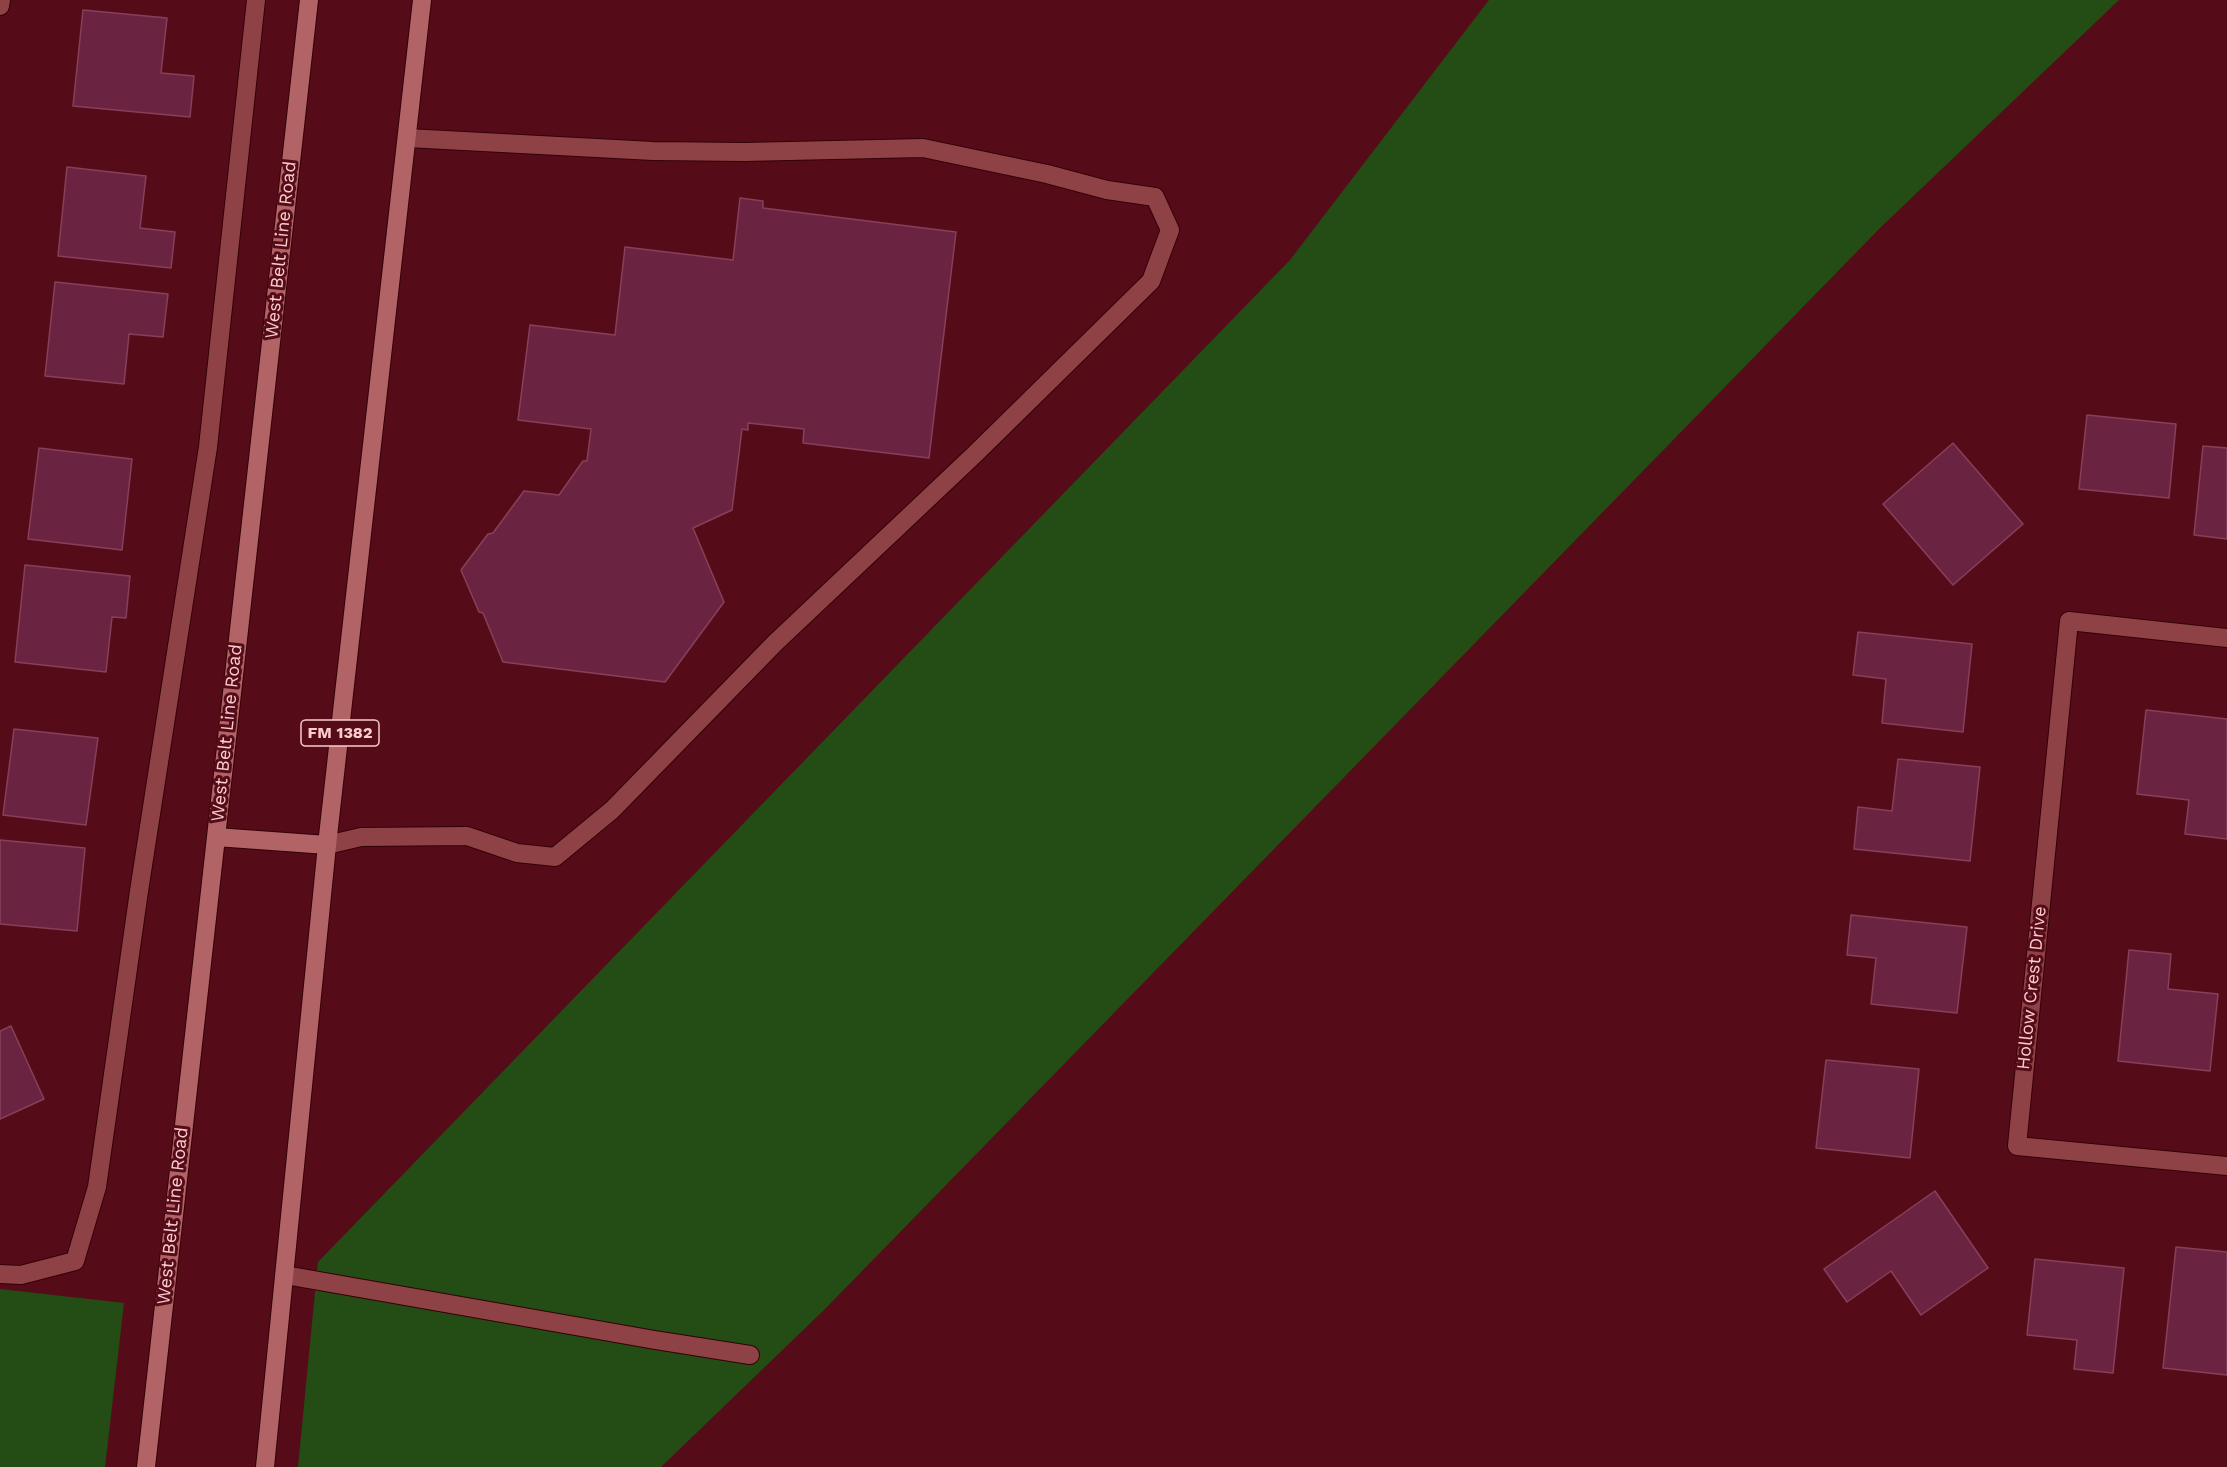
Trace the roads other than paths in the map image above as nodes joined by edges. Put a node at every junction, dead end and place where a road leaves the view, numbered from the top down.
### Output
1 (1, 0) edge
2 (256, 0) edge
3 (309, 0) edge
4 (422, 0) edge
5 (0, 6) edge
6 (407, 138) junction
7 (2227, 638) edge
8 (216, 837) junction
9 (327, 845) junction
10 (2227, 1166) edge
11 (0, 1274) edge
12 (285, 1275) junction
13 (750, 1354) dead end
14 (146, 1467) edge
15 (265, 1467) edge

1 - 5 street
2 - 11 street
3 - 8 main road, West Belt Line Road
4 - 6 main road, FM 1382
6 - 9 main road, FM 1382
6 - 9 street
7 - 10 street, Hollow Crest Drive
8 - 9 main road
8 - 14 main road, West Belt Line Road
9 - 12 main road, FM 1382
12 - 13 street
12 - 15 main road, FM 1382

